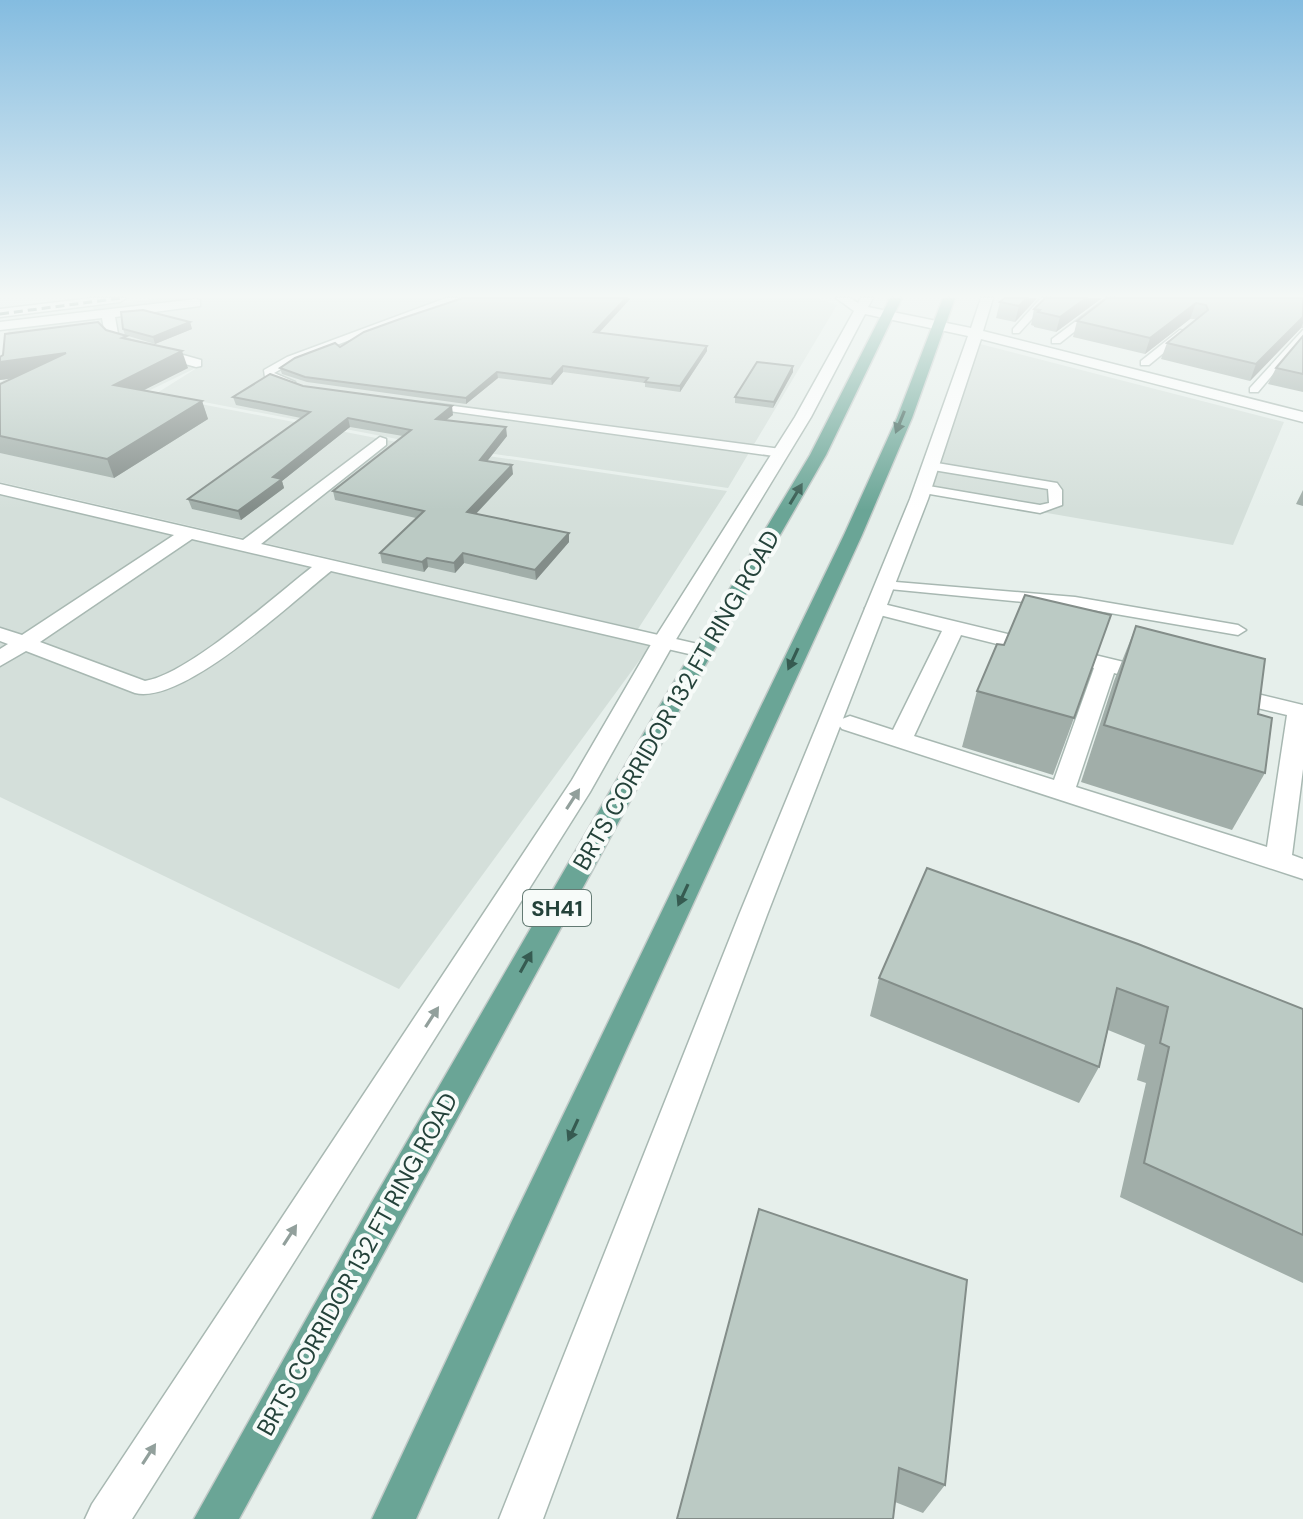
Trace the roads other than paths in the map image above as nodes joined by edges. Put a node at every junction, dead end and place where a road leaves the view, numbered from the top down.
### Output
1 (274, 369) edge
2 (831, 369) edge
3 (864, 369) edge
4 (922, 369) edge
5 (964, 369) edge
6 (1146, 369) edge
7 (1169, 369) edge
8 (1272, 369) edge
9 (305, 388) edge
10 (1254, 390) junction
11 (1303, 403) edge
12 (412, 404) edge
13 (1303, 417) edge
14 (380, 442) dead end
15 (781, 453) junction
16 (927, 477) junction
17 (10, 492) edge
18 (0, 504) edge
19 (190, 532) junction
20 (248, 545) junction
21 (328, 564) junction
22 (880, 596) junction
23 (954, 627) junction
24 (1238, 630) dead end
25 (0, 634) edge
26 (23, 641) junction
27 (664, 641) junction
28 (702, 651) junction
29 (0, 659) edge
30 (1106, 664) junction
31 (1165, 679) edge
32 (1210, 690) edge
33 (1301, 712) edge
34 (850, 724) dead end
35 (900, 740) junction
36 (1062, 793) junction
37 (1278, 861) junction
38 (1303, 869) edge
39 (107, 1519) edge
40 (216, 1519) edge
41 (394, 1519) edge
42 (521, 1519) edge

1 - 9 lane
2 - 15 street
28 -> 3 main road, BRTS CORRIDOR 132 FT RING ROAD / SH41
4 -> 41 main road
5 - 16 street
6 - 13 street
7 - 10 street
8 - 10 lane
10 - 11 street
12 - 15 lane
14 - 20 street
15 - 27 street
16 - 16 lane
16 - 22 street
17 - 18 street
17 - 19 street
19 - 20 street
19 - 26 street
20 - 21 street
21 - 26 street
21 - 27 street
22 - 23 street
22 - 24 lane
22 - 42 street
23 - 30 street
23 - 35 street
25 - 26 street
26 - 29 street
27 - 28 street
39 -> 27 street
40 -> 28 main road, BRTS CORRIDOR 132 FT RING ROAD / SH41
30 - 31 street
30 - 36 street
32 - 33 street
33 - 37 street
34 - 35 street
35 - 36 street
36 - 37 street
37 - 38 street

